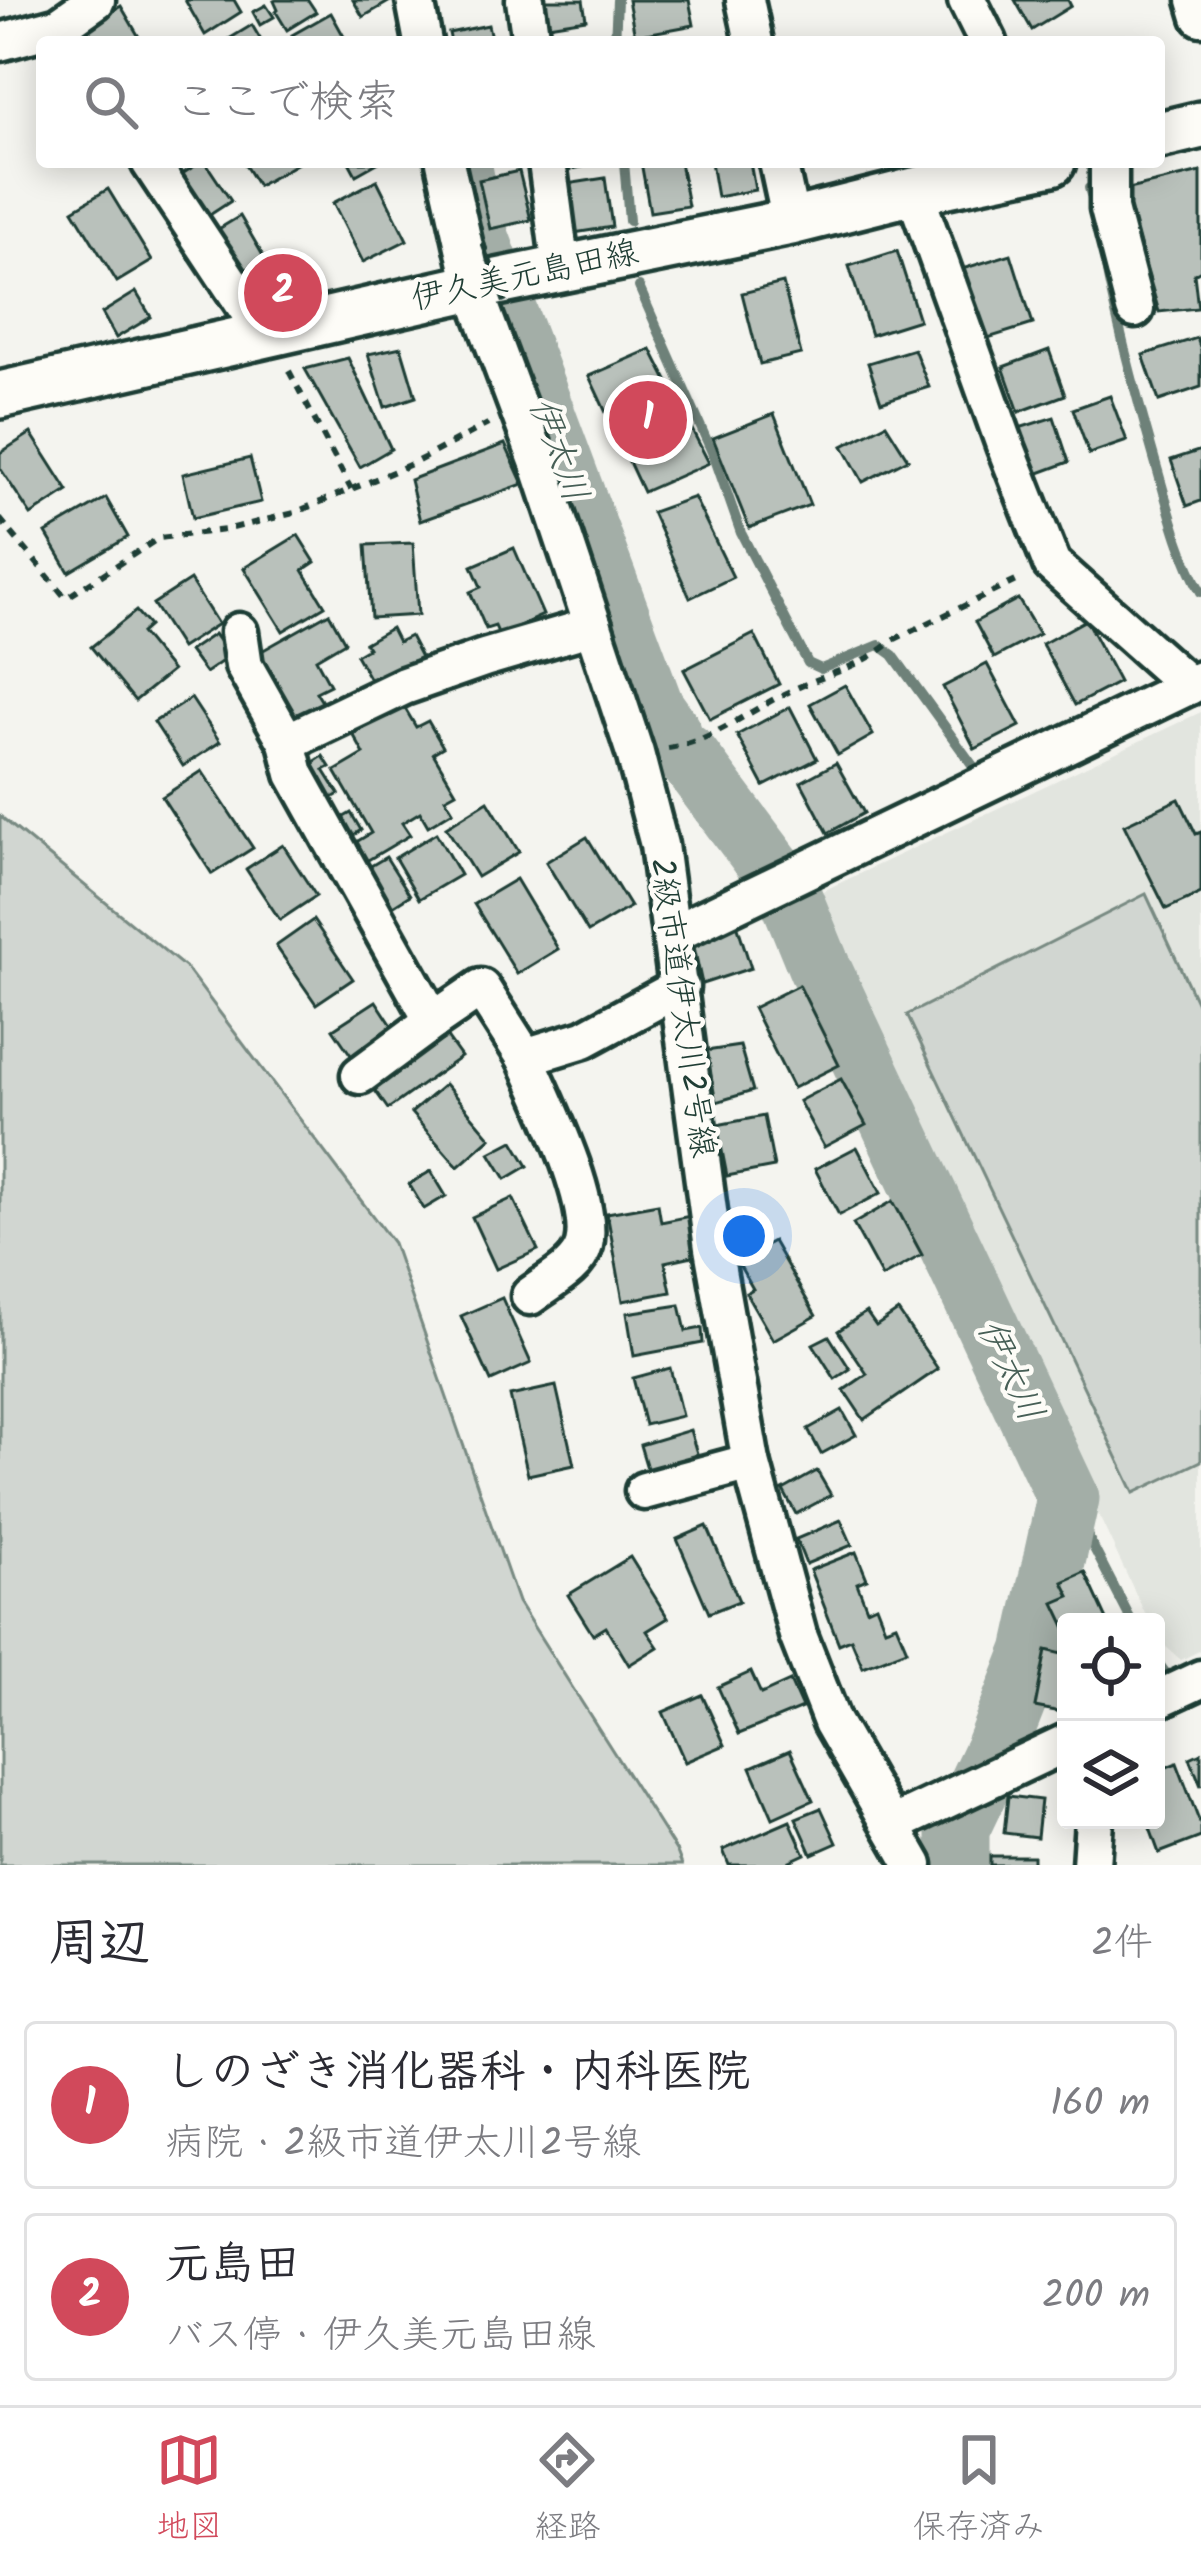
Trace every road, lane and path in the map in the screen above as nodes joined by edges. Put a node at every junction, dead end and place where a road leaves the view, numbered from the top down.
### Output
1 (96, 0) edge
2 (415, 0) edge
3 (525, 0) edge
4 (746, 0) edge
5 (967, 0) edge
6 (1196, 0) edge
7 (1201, 17) edge
8 (57, 22) edge
9 (421, 36) edge
10 (529, 36) edge
11 (753, 36) edge
12 (985, 36) edge
13 (0, 42) edge
14 (1201, 125) edge
15 (1165, 134) edge
16 (154, 168) edge
17 (448, 168) edge
18 (548, 168) edge
19 (779, 168) edge
20 (1022, 168) edge
21 (1108, 168) edge
22 (914, 191) junction
23 (791, 222) junction
24 (561, 269) junction
25 (492, 280) junction
26 (1135, 309) dead end
27 (264, 334) junction
28 (0, 395) edge
29 (518, 409) junction
30 (352, 489) junction
31 (0, 519) edge
32 (1052, 564) junction
33 (593, 626) junction
34 (239, 632) dead end
35 (1195, 683) edge
36 (287, 742) junction
37 (635, 753) junction
38 (673, 934) junction
39 (680, 987) junction
40 (433, 1021) junction
41 (525, 1057) junction
42 (360, 1075) dead end
43 (530, 1296) dead end
44 (752, 1462) junction
45 (644, 1491) dead end
46 (1201, 1679) edge
47 (1165, 1696) edge
48 (1057, 1747) edge
49 (892, 1825) junction
50 (1093, 1829) edge
51 (914, 1865) edge
52 (1091, 1865) edge

1 - 8 street
2 - 9 street
3 - 10 street
4 - 11 street
5 - 12 street
6 - 7 street
8 - 13 street
14 - 15 main road
16 - 27 street
17 - 25 street, 2級市道伊太川2号線
18 - 24 street
19 - 23 street
20 - 22 main road, 伊久美元島田線
21 - 26 street
22 - 23 main road, 伊久美元島田線
22 - 32 street
23 - 24 main road, 伊久美元島田線
24 - 25 main road, 伊久美元島田線
25 - 27 main road, 伊久美元島田線
25 - 29 street, 2級市道伊太川2号線
27 - 28 main road, 伊久美元島田線
27 - 30 path
29 - 30 path
29 - 33 street, 2級市道伊太川2号線
30 - 31 path
32 - 35 street
32 - 37 path
33 - 36 street
33 - 37 street, 2級市道伊太川2号線
34 - 36 street
35 - 38 street
36 - 40 street
37 - 38 street, 2級市道伊太川2号線
38 - 39 street, 2級市道伊太川2号線
39 - 41 street
39 - 44 street, 2級市道伊太川2号線
40 - 41 street
40 - 42 street
41 - 43 street
44 - 45 street
44 - 49 street, 2級市道伊太川2号線
46 - 47 street
48 - 49 street
49 - 51 street, 2級市道伊太川2号線
50 - 52 street

